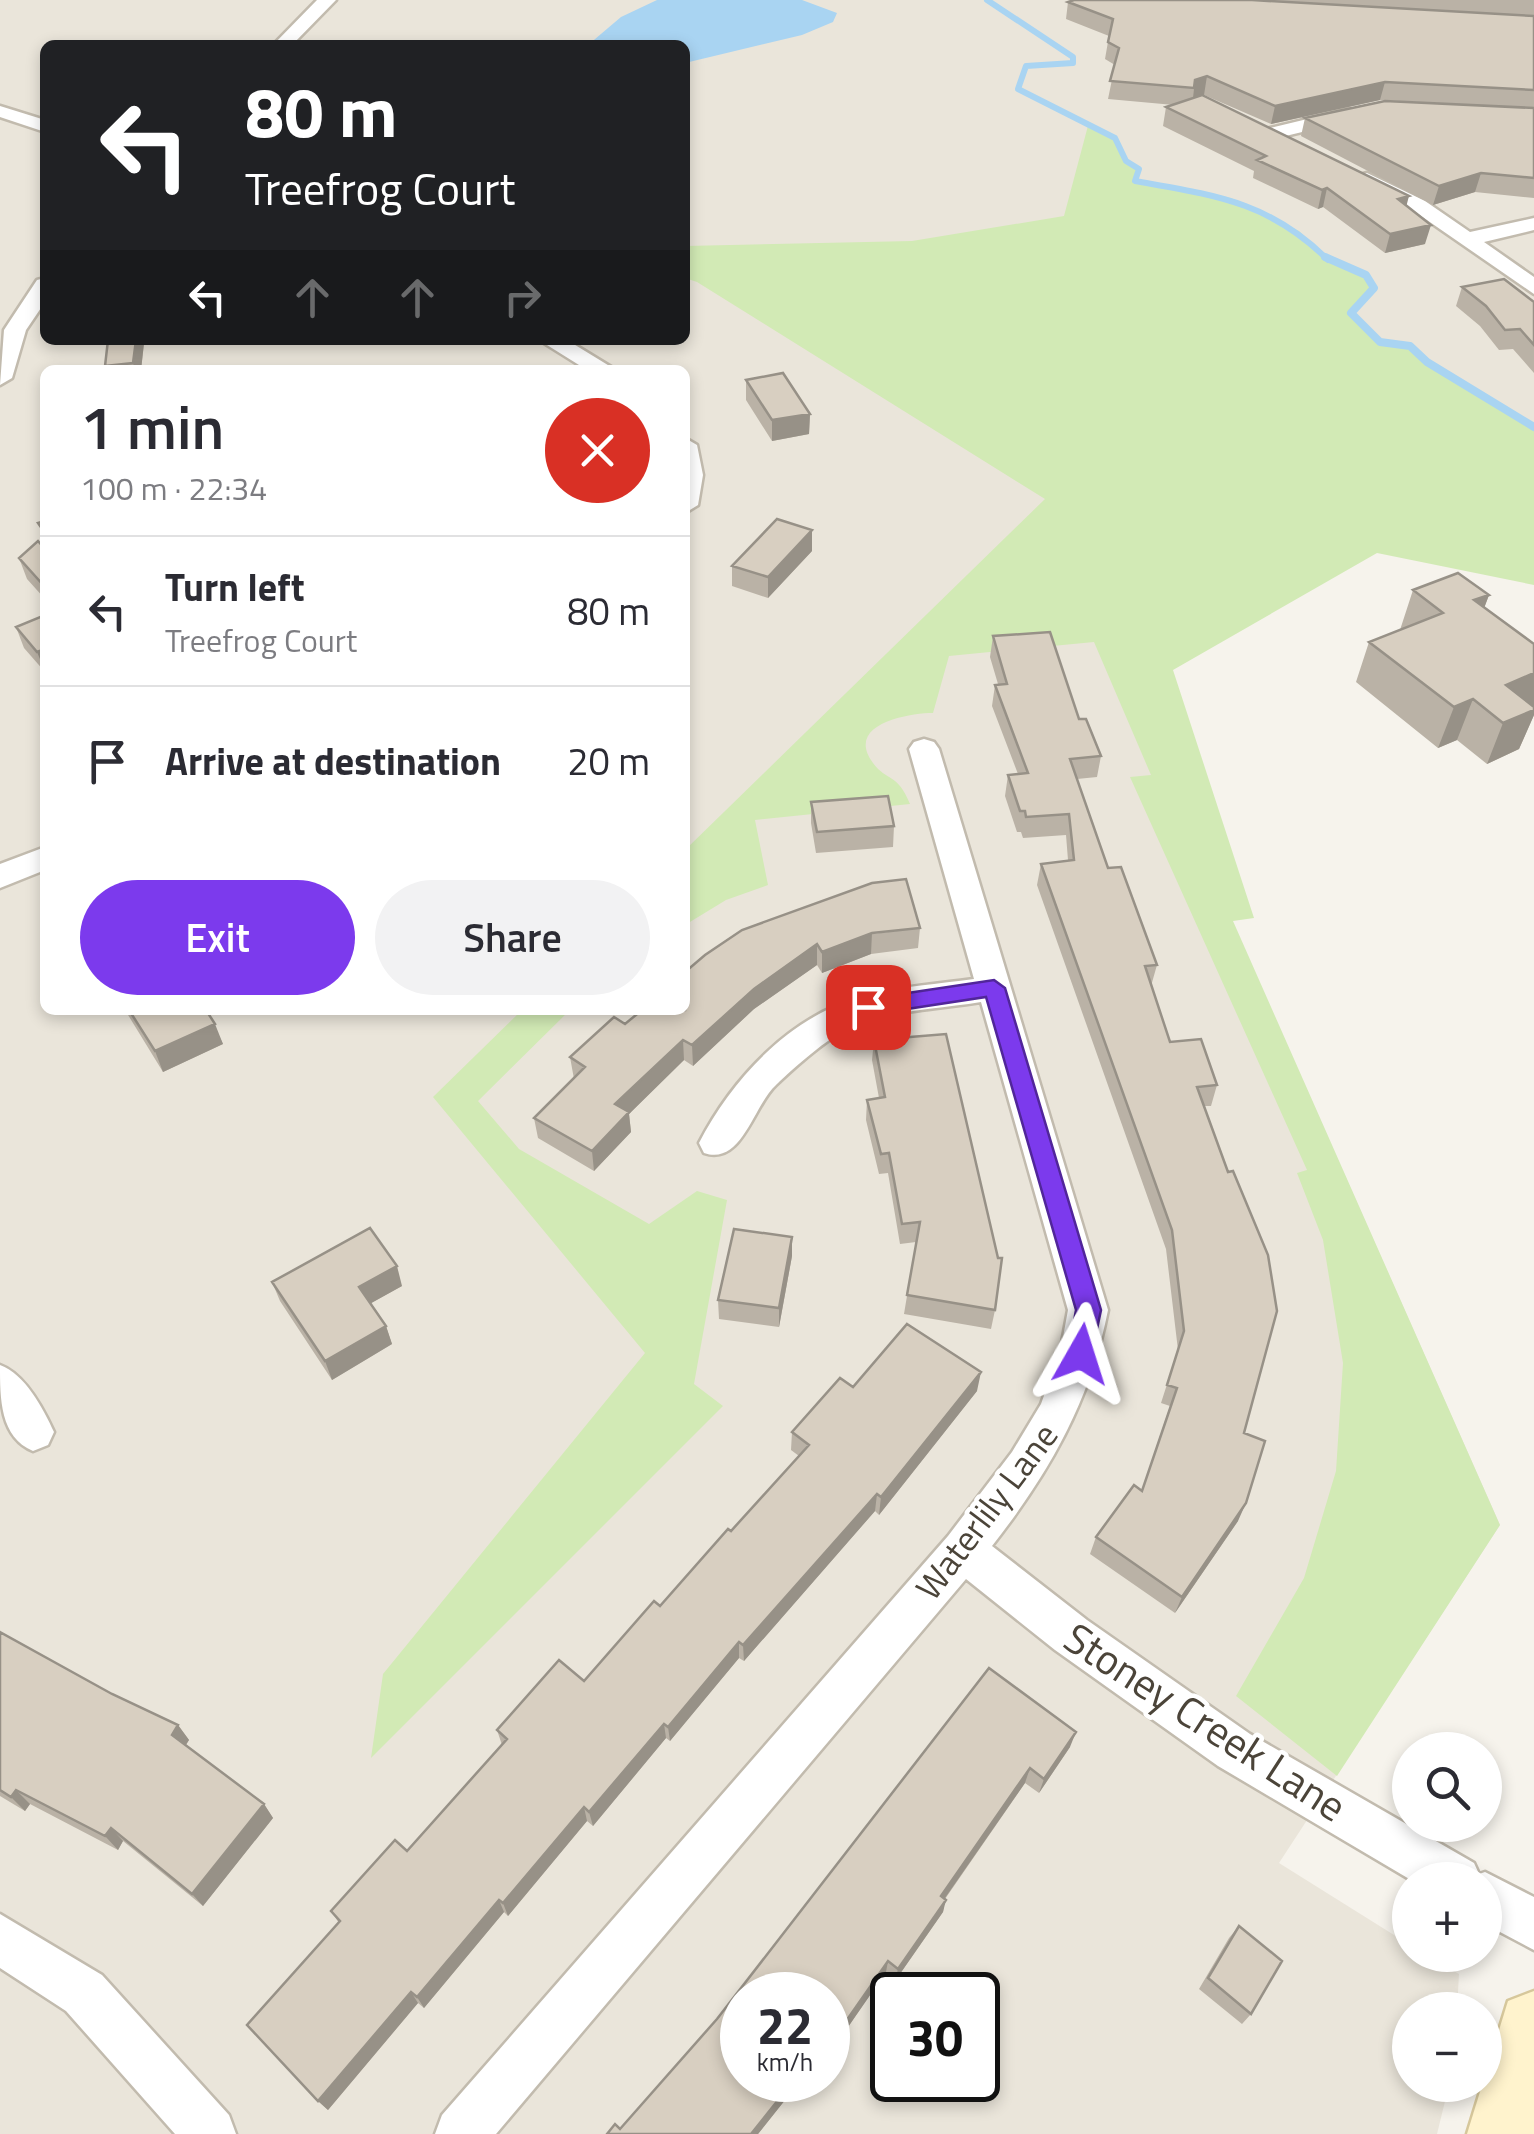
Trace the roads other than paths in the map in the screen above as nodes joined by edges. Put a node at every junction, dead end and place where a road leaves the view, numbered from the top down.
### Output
1 (327, 0) edge
2 (287, 40) edge
3 (2, 112) edge
4 (1361, 113) edge
5 (40, 124) edge
6 (1306, 152) edge
7 (1350, 171) edge
8 (1534, 224) edge
9 (1468, 238) junction
10 (1534, 288) edge
11 (40, 292) edge
12 (559, 345) edge
13 (595, 365) edge
14 (0, 378) edge
15 (924, 749) dead end
16 (40, 860) edge
17 (0, 877) edge
18 (994, 988) junction
19 (717, 1143) dead end
20 (0, 1383) edge
21 (33, 1432) dead end
22 (963, 1550) junction
23 (1426, 1862) edge
24 (1502, 1906) edge
25 (1534, 1925) edge
26 (0, 1939) edge
27 (1534, 2027) edge
28 (210, 2134) edge
29 (461, 2134) edge
30 (1506, 2134) edge

1 - 2 street
3 - 5 street
4 - 6 street
7 - 9 street
8 - 9 street
9 - 10 street
11 - 14 street
12 - 13 street
15 - 18 street, Waterlily Lane
16 - 17 street
18 - 19 street
18 - 22 street, Waterlily Lane
20 - 21 street
22 - 23 street, Stoney Creek Lane
22 - 29 street, Waterlily Lane
24 - 25 street
26 - 28 street
27 - 30 main road

